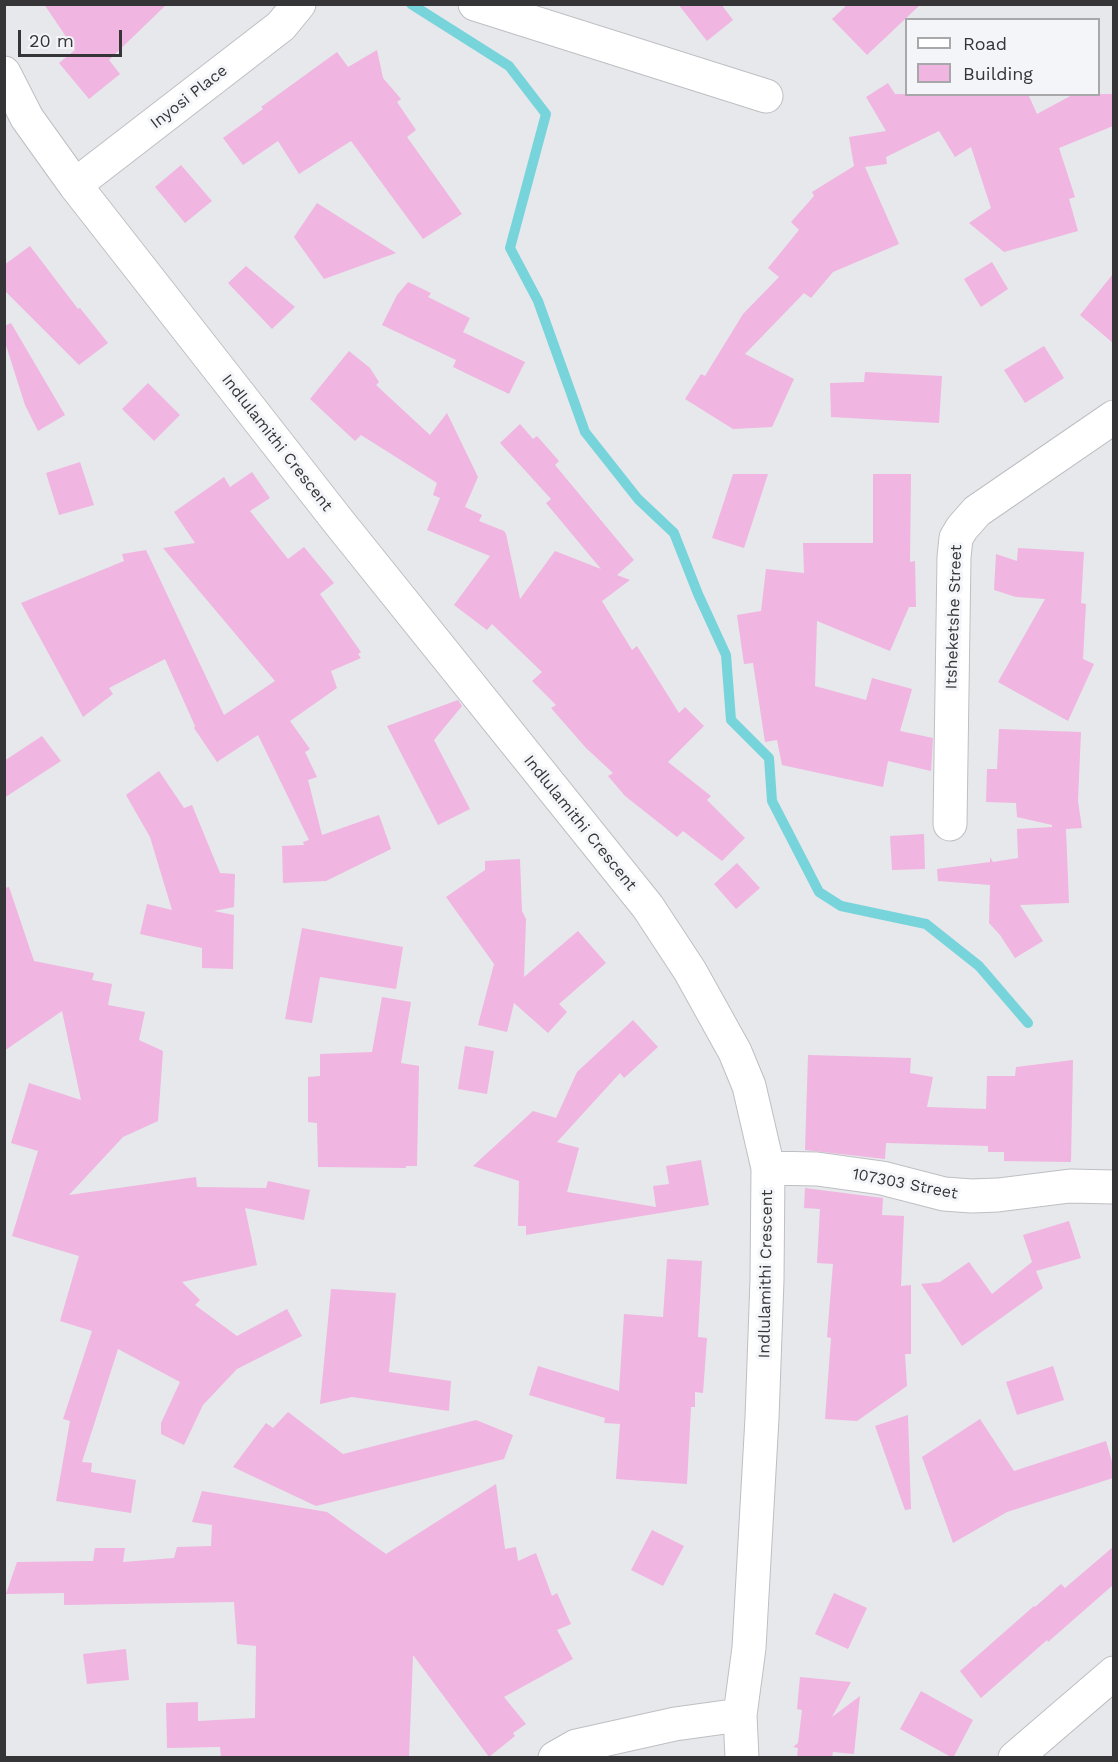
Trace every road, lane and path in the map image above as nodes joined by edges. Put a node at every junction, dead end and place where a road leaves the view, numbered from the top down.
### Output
1 (298, 4) edge
2 (475, 4) edge
3 (4, 73) edge
4 (766, 96) dead end
5 (75, 185) junction
6 (1113, 417) edge
7 (950, 824) dead end
8 (768, 1168) junction
9 (1113, 1187) edge
10 (1113, 1673) edge
11 (740, 1715) junction
12 (555, 1758) edge
13 (742, 1758) edge
14 (1015, 1758) edge

1 - 5 street, Inyosi Place
2 - 4 street
3 - 5 street, Indlulamithi Crescent
5 - 8 street, Indlulamithi Crescent
6 - 7 street, Itsheketshe Street
8 - 9 street, 107303 Street
8 - 11 street, Indlulamithi Crescent
10 - 14 street
11 - 12 street
11 - 13 street, Indlulamithi Crescent

